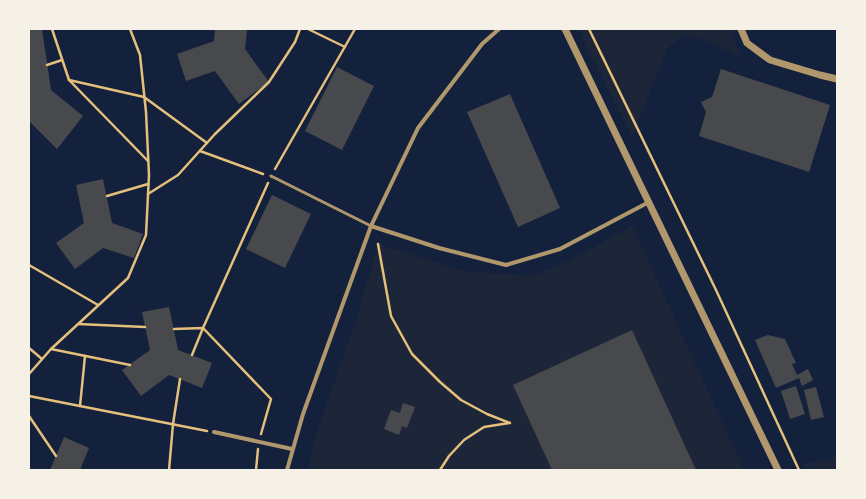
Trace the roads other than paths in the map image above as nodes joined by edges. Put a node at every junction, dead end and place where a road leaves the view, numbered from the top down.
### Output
1 (499, 29) edge
2 (565, 29) edge
3 (742, 29) edge
4 (837, 79) edge
5 (271, 176) road end
6 (649, 202) junction
7 (371, 226) junction
8 (214, 432) road end
9 (292, 449) junction
10 (287, 470) edge
11 (778, 470) edge

1 - 7 street
2 - 6 street
3 - 4 street
5 - 7 lane
6 - 7 street
6 - 11 street
7 - 9 street
8 - 9 street
9 - 10 street

